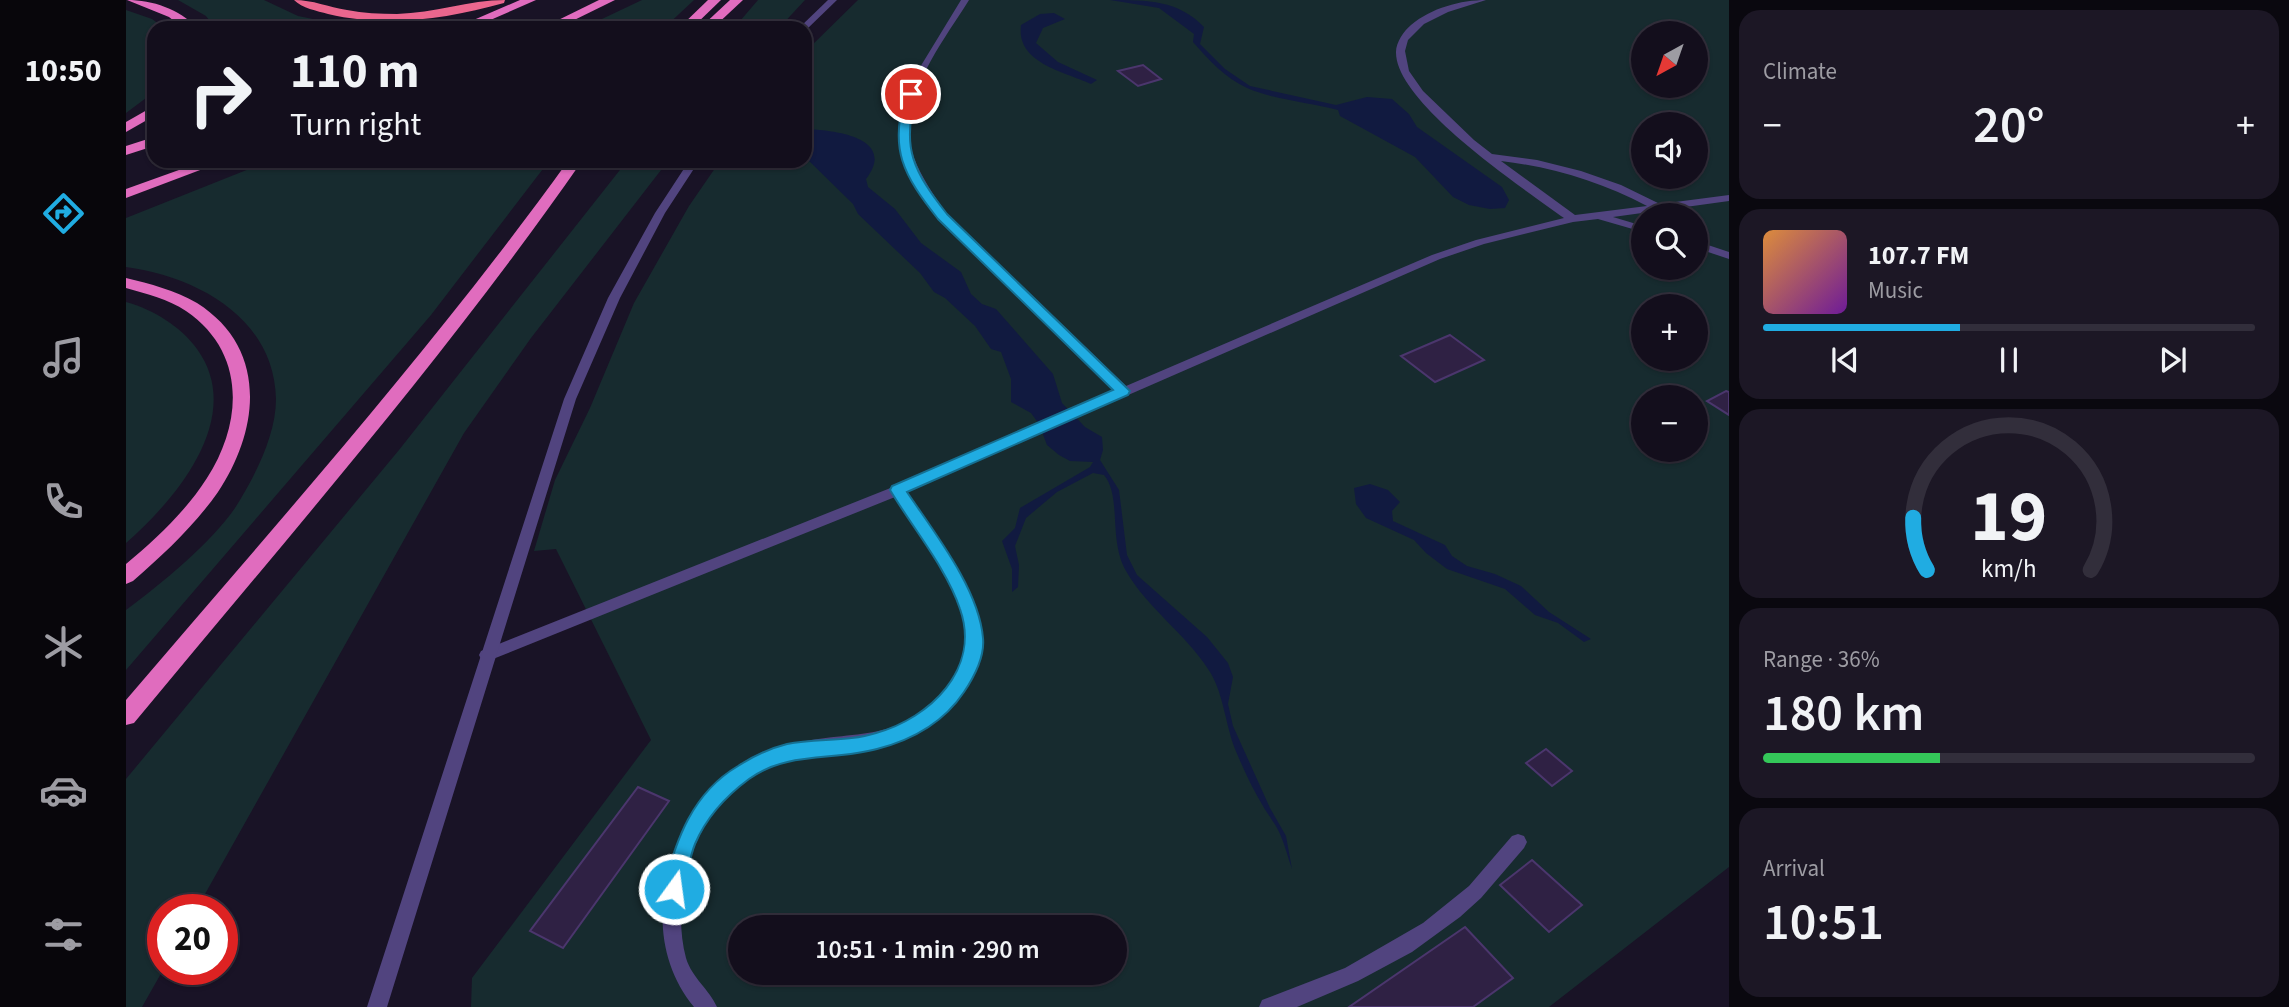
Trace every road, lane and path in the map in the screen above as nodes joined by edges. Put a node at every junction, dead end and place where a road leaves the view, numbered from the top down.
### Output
1 (134, 0) edge
2 (300, 0) edge
3 (499, 0) edge
4 (530, 0) edge
5 (609, 0) edge
6 (715, 0) edge
7 (737, 0) edge
8 (832, 0) edge
9 (965, 0) edge
10 (1482, 0) edge
11 (183, 21) edge
12 (478, 21) edge
13 (563, 21) edge
14 (692, 21) edge
15 (714, 21) edge
16 (810, 21) edge
17 (147, 114) edge
18 (126, 128) edge
19 (147, 144) edge
20 (126, 151) edge
21 (1490, 157) junction
22 (198, 168) edge
23 (570, 168) edge
24 (689, 168) edge
25 (126, 194) edge
26 (1729, 198) edge
27 (1651, 203) edge
28 (1690, 203) edge
29 (1631, 211) edge
30 (1598, 216) junction
31 (1573, 219) junction
32 (1631, 226) edge
33 (1708, 248) edge
34 (1729, 256) edge
35 (126, 283) edge
36 (1123, 391) junction
37 (898, 490) junction
38 (126, 576) edge
39 (487, 655) junction
40 (126, 716) edge
41 (1518, 842) dead end
42 (377, 1007) edge
43 (707, 1007) edge
44 (1269, 1007) edge

1 - 11 highway
2 - 3 highway
4 - 12 highway
5 - 13 highway
6 - 14 highway
7 - 15 highway
8 - 16 street
9 - 36 street
10 - 21 street
17 - 18 highway
19 - 20 highway
21 - 27 street
21 - 31 street
22 - 25 highway
23 - 40 highway
24 - 39 street
26 - 28 street
29 - 30 street
30 - 31 street
30 - 32 street
31 - 36 street
33 - 34 street
35 - 38 highway
36 - 37 street
37 - 39 street
37 - 43 street
39 - 42 street
41 - 44 street

